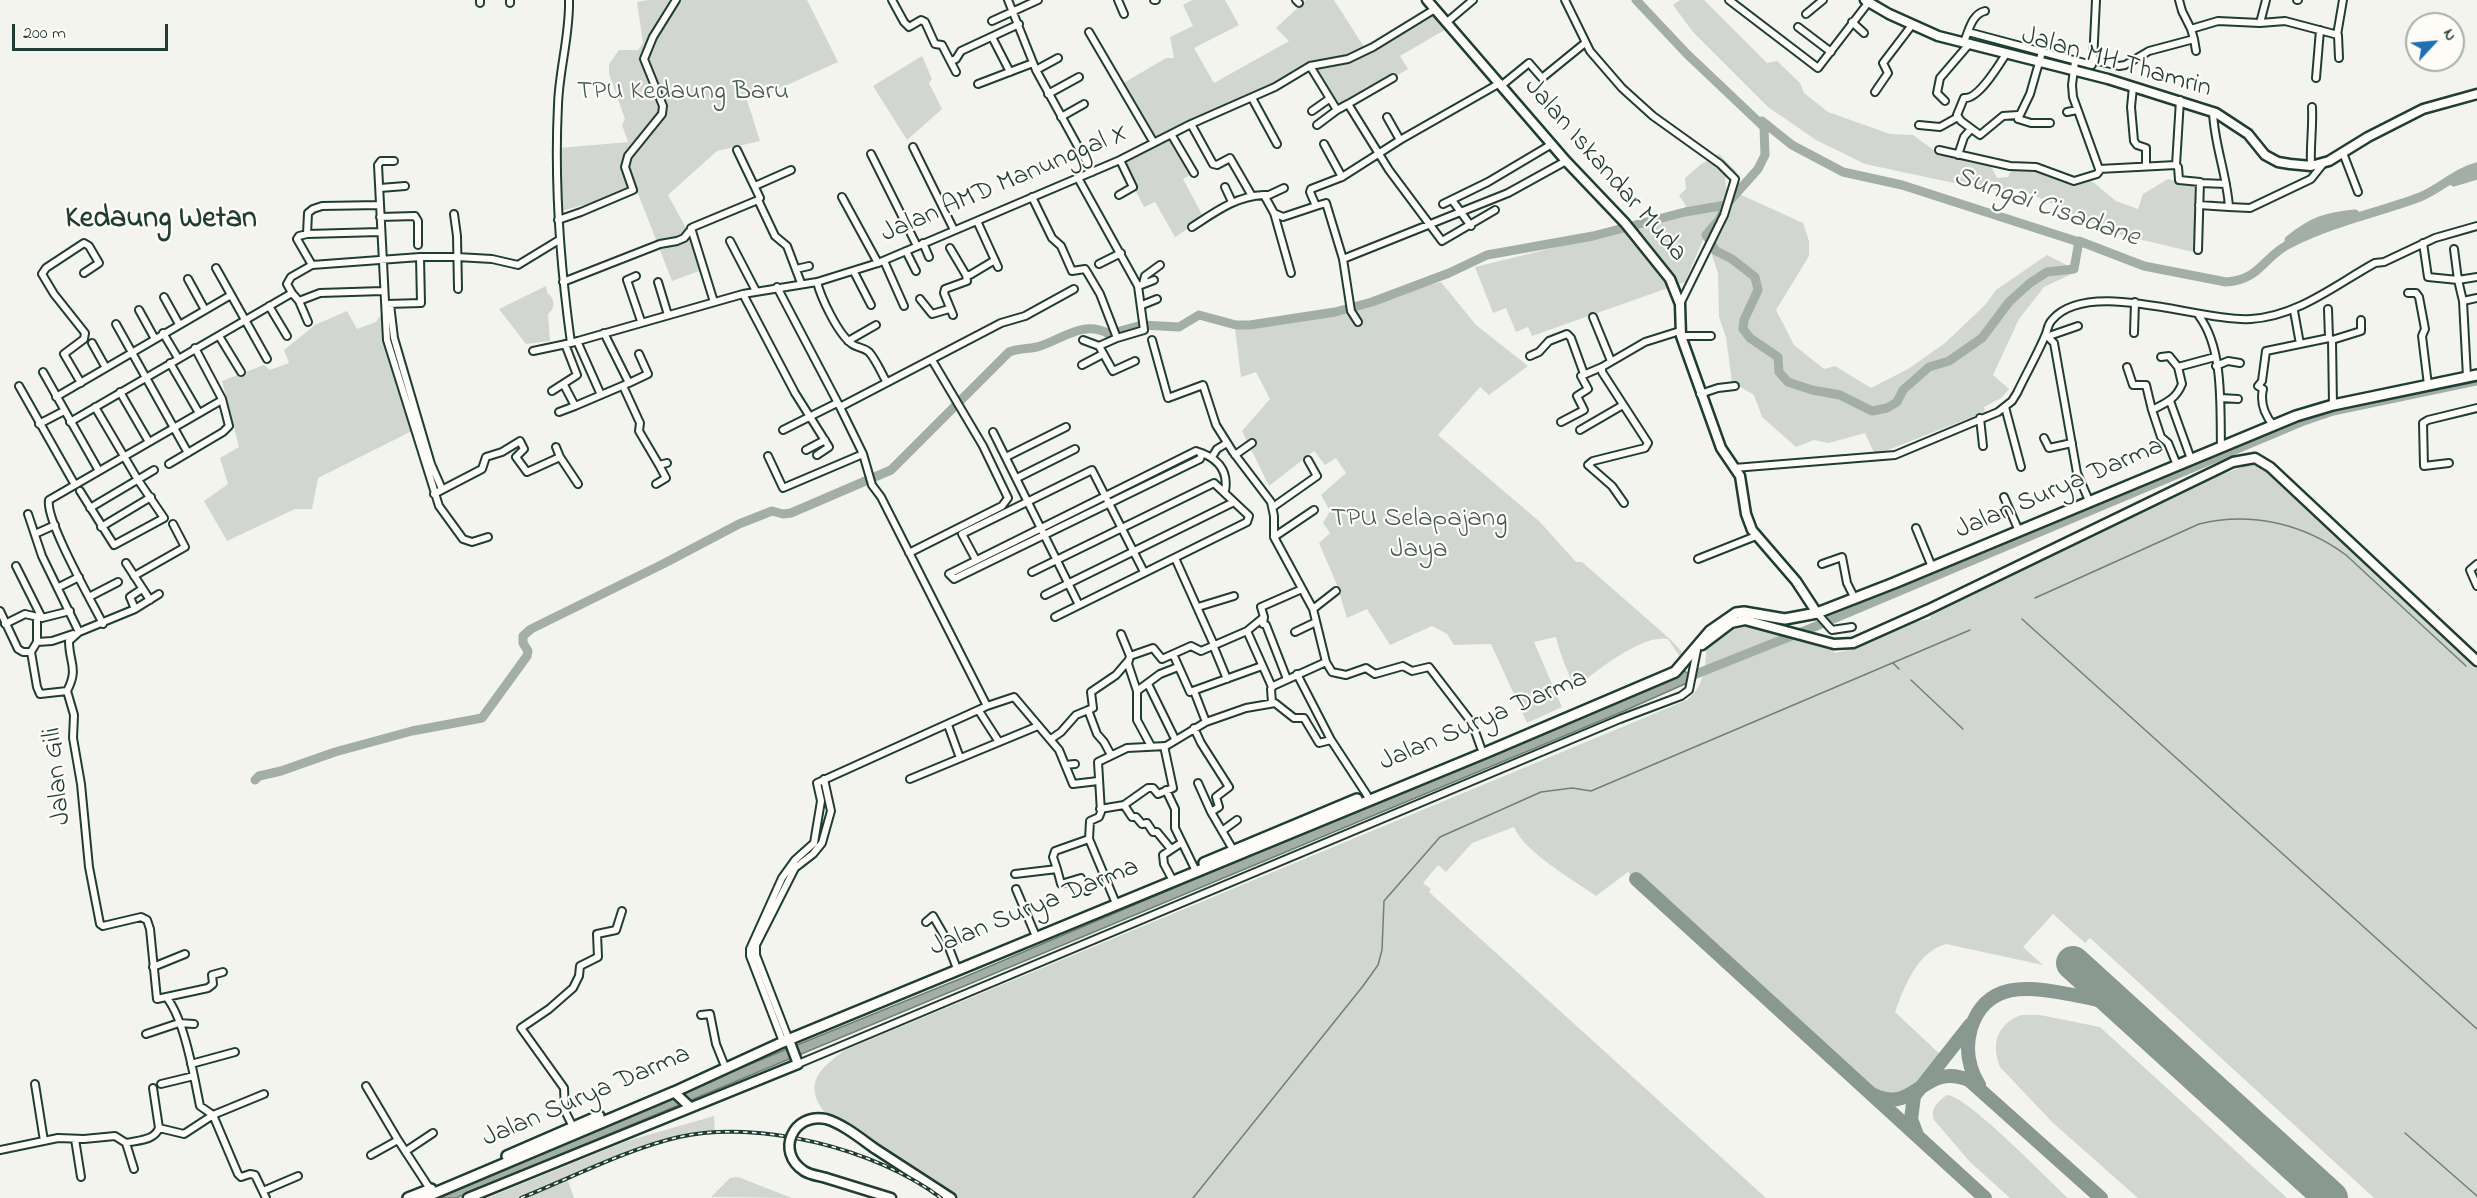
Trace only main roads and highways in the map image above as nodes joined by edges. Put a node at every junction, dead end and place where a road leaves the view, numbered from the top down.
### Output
1 (2472, 376) edge
2 (1680, 665) junction
3 (1235, 853) junction
4 (787, 1041) junction
5 (408, 1198) edge
6 (423, 1198) edge

1 - 2 main road, Jalan Surya Darma
2 - 3 main road, Jalan Surya Darma
2 - 3 main road, Jalan Surya Darma
3 - 4 main road, Jalan Surya Darma
3 - 4 main road, Jalan Surya Darma
4 - 5 main road, Jalan Surya Darma
4 - 6 main road, Jalan Surya Darma

